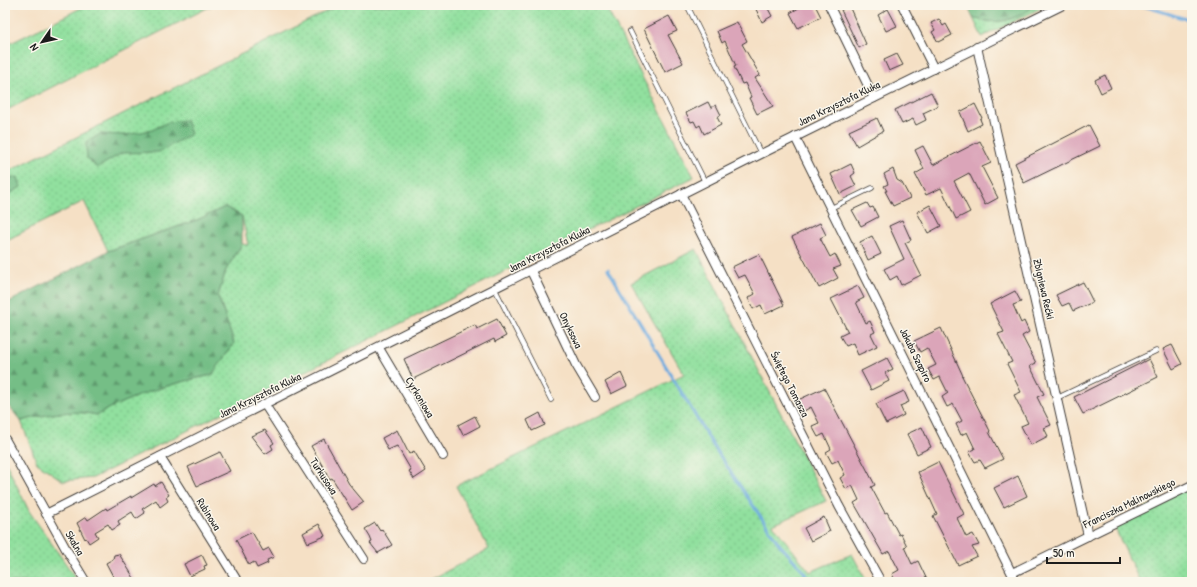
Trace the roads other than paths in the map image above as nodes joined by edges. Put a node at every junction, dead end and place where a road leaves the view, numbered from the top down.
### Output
1 (687, 5) edge
2 (829, 5) edge
3 (902, 5) edge
4 (1063, 5) edge
5 (630, 31) dead end
6 (977, 48) junction
7 (934, 69) junction
8 (874, 98) junction
9 (795, 137) junction
10 (761, 154) junction
11 (705, 182) junction
12 (872, 188) dead end
13 (681, 194) junction
14 (830, 208) junction
15 (531, 271) junction
16 (495, 289) junction
17 (379, 348) junction
18 (1156, 351) dead end
19 (595, 397) dead end
20 (1057, 398) junction
21 (551, 400) dead end
22 (266, 405) junction
23 (5, 439) edge
24 (443, 456) dead end
25 (160, 457) junction
26 (1192, 485) edge
27 (46, 514) junction
28 (1088, 536) junction
29 (364, 559) dead end
30 (1012, 573) junction
31 (86, 582) edge
32 (238, 582) edge
33 (881, 582) edge
34 (1016, 582) edge

1 - 10 lane
2 - 8 street
3 - 7 street
4 - 6 street, Jana Krzysztofa Kluka
5 - 11 lane
6 - 7 street, Jana Krzysztofa Kluka
6 - 20 street, Zbigniewa Rećki
7 - 8 street, Jana Krzysztofa Kluka
8 - 9 street, Jana Krzysztofa Kluka
9 - 10 street, Jana Krzysztofa Kluka
9 - 14 street, Jakuba Szapiro
10 - 11 street, Jana Krzysztofa Kluka
11 - 13 street, Jana Krzysztofa Kluka
12 - 14 lane
13 - 15 street, Jana Krzysztofa Kluka
13 - 33 street, Świętego Tomasza
14 - 30 street, Jakuba Szapiro
15 - 16 street, Jana Krzysztofa Kluka
15 - 19 street, Onyksowa
16 - 17 street, Jana Krzysztofa Kluka
16 - 21 lane
17 - 22 street, Jana Krzysztofa Kluka
17 - 24 street, Cyrkoniowa
18 - 20 lane
20 - 28 street, Zbigniewa Rećki
22 - 25 street, Jana Krzysztofa Kluka
22 - 29 street, Turkusowa
23 - 27 street, Skalna
25 - 27 street, Jana Krzysztofa Kluka
25 - 32 street, Rubinowa
26 - 28 street, Franciszka Malinowskiego
27 - 31 street, Skalna
28 - 30 street, Franciszka Malinowskiego
30 - 34 street, Jakuba Szapiro

